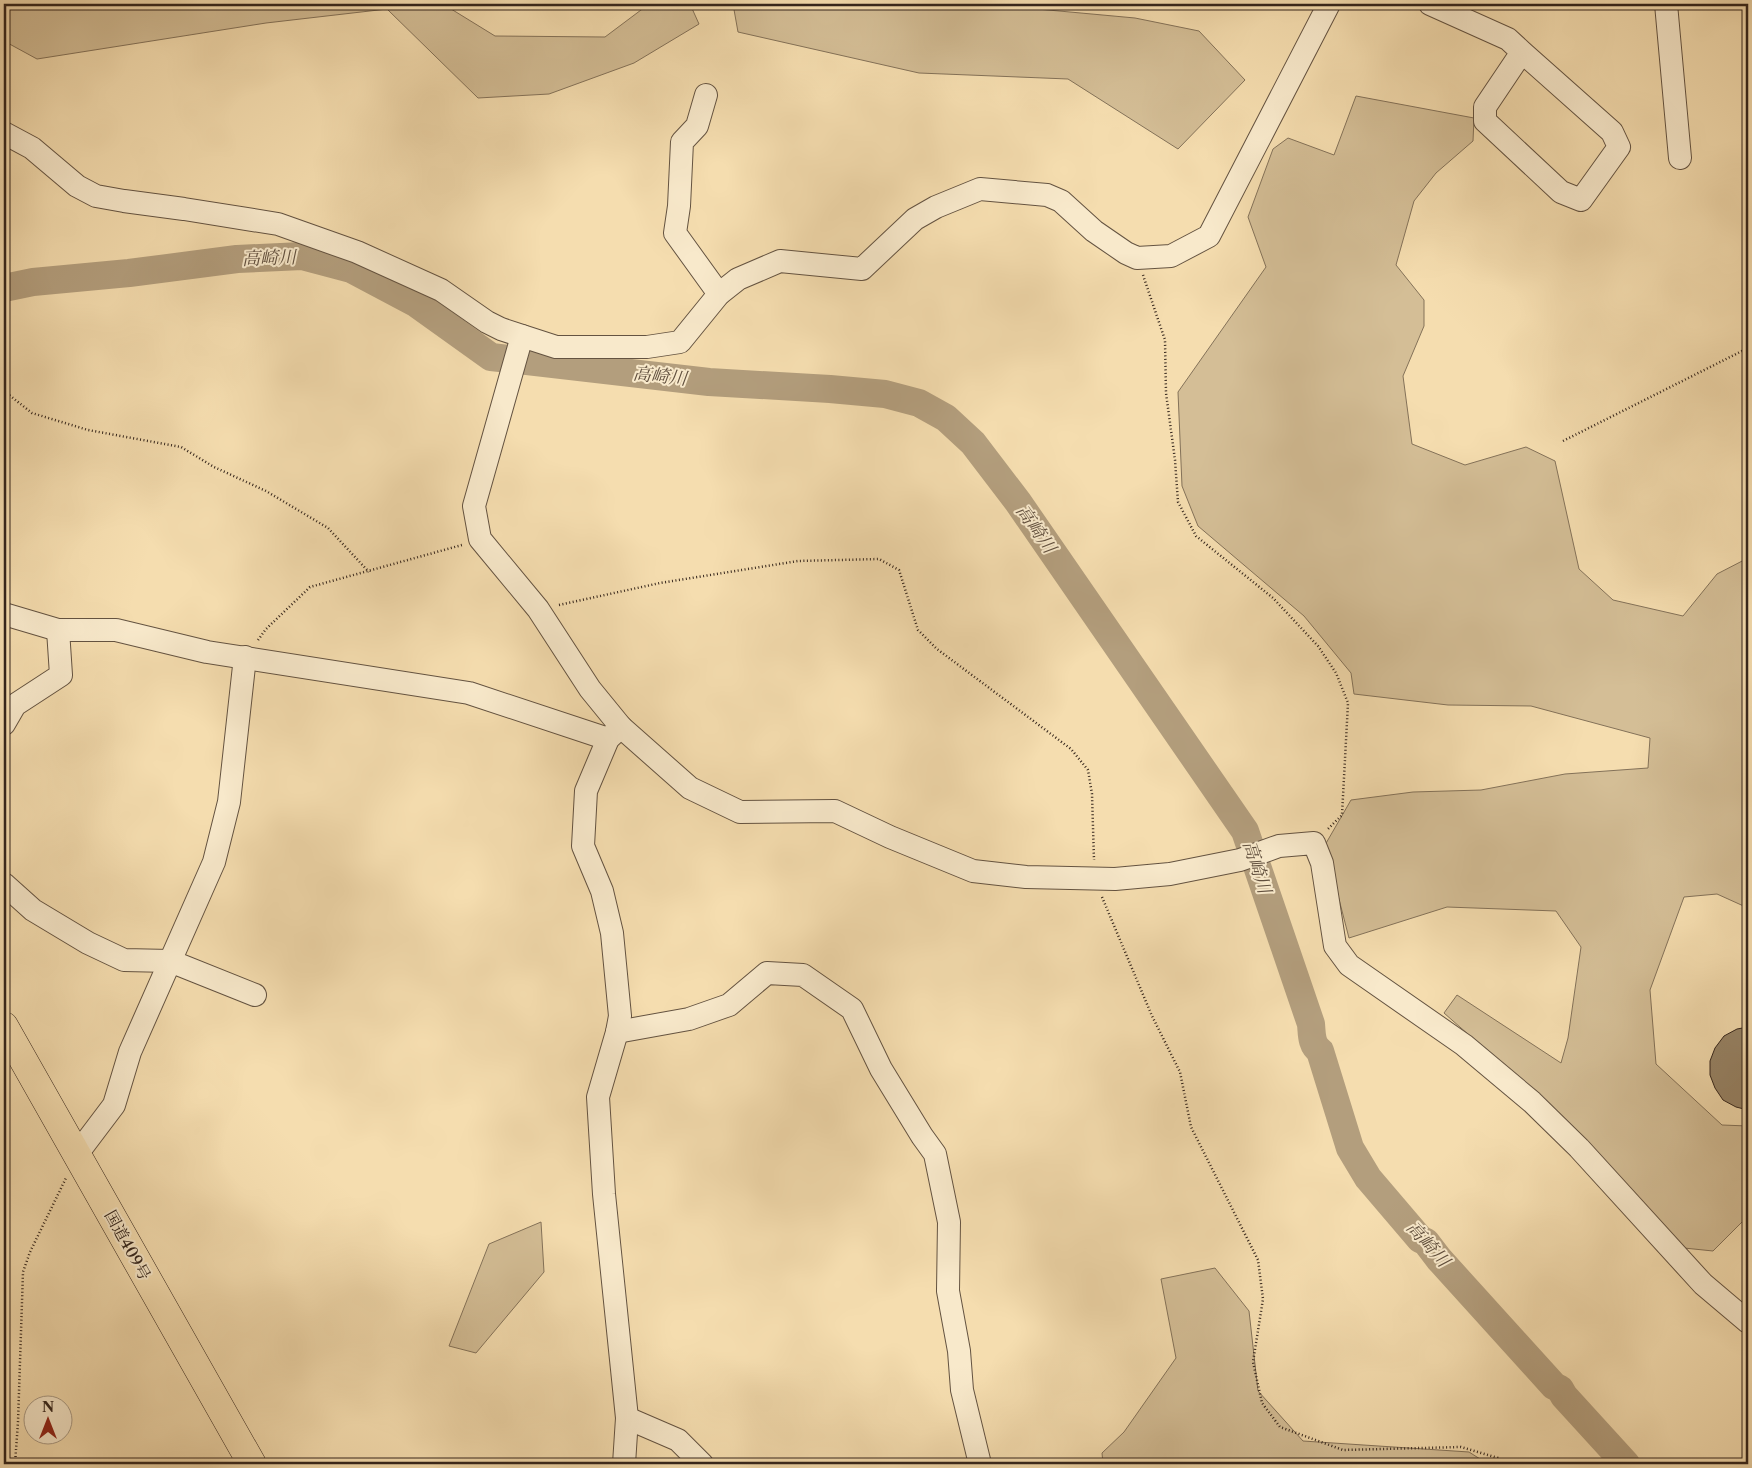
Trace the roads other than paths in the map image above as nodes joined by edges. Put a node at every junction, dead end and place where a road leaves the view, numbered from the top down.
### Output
1 (1329, 4) edge
2 (1430, 4) edge
3 (1666, 4) edge
4 (1522, 52) junction
5 (706, 94) dead end
6 (4, 133) edge
7 (1680, 158) dead end
8 (719, 294) junction
9 (522, 336) junction
10 (4, 614) edge
11 (58, 630) junction
12 (245, 657) junction
13 (4, 724) edge
14 (615, 733) junction
15 (4, 884) edge
16 (170, 961) junction
17 (255, 995) dead end
18 (4, 1026) edge
19 (617, 1032) junction
20 (77, 1154) junction
21 (1748, 1322) edge
22 (626, 1418) junction
23 (252, 1464) edge
24 (624, 1464) edge
25 (702, 1464) edge
26 (980, 1464) edge

1 - 8 street
2 - 4 street
3 - 7 street
4 - 4 street
5 - 8 street
6 - 9 street
8 - 9 street
9 - 14 street
10 - 11 street
11 - 12 street
11 - 13 street
12 - 14 street
12 - 16 street
14 - 19 street
14 - 21 street
15 - 16 street
16 - 17 street
16 - 20 street
18 - 20 highway, 国道409号
19 - 22 street
19 - 26 street
20 - 23 highway, 国道409号
22 - 24 street
22 - 25 street

